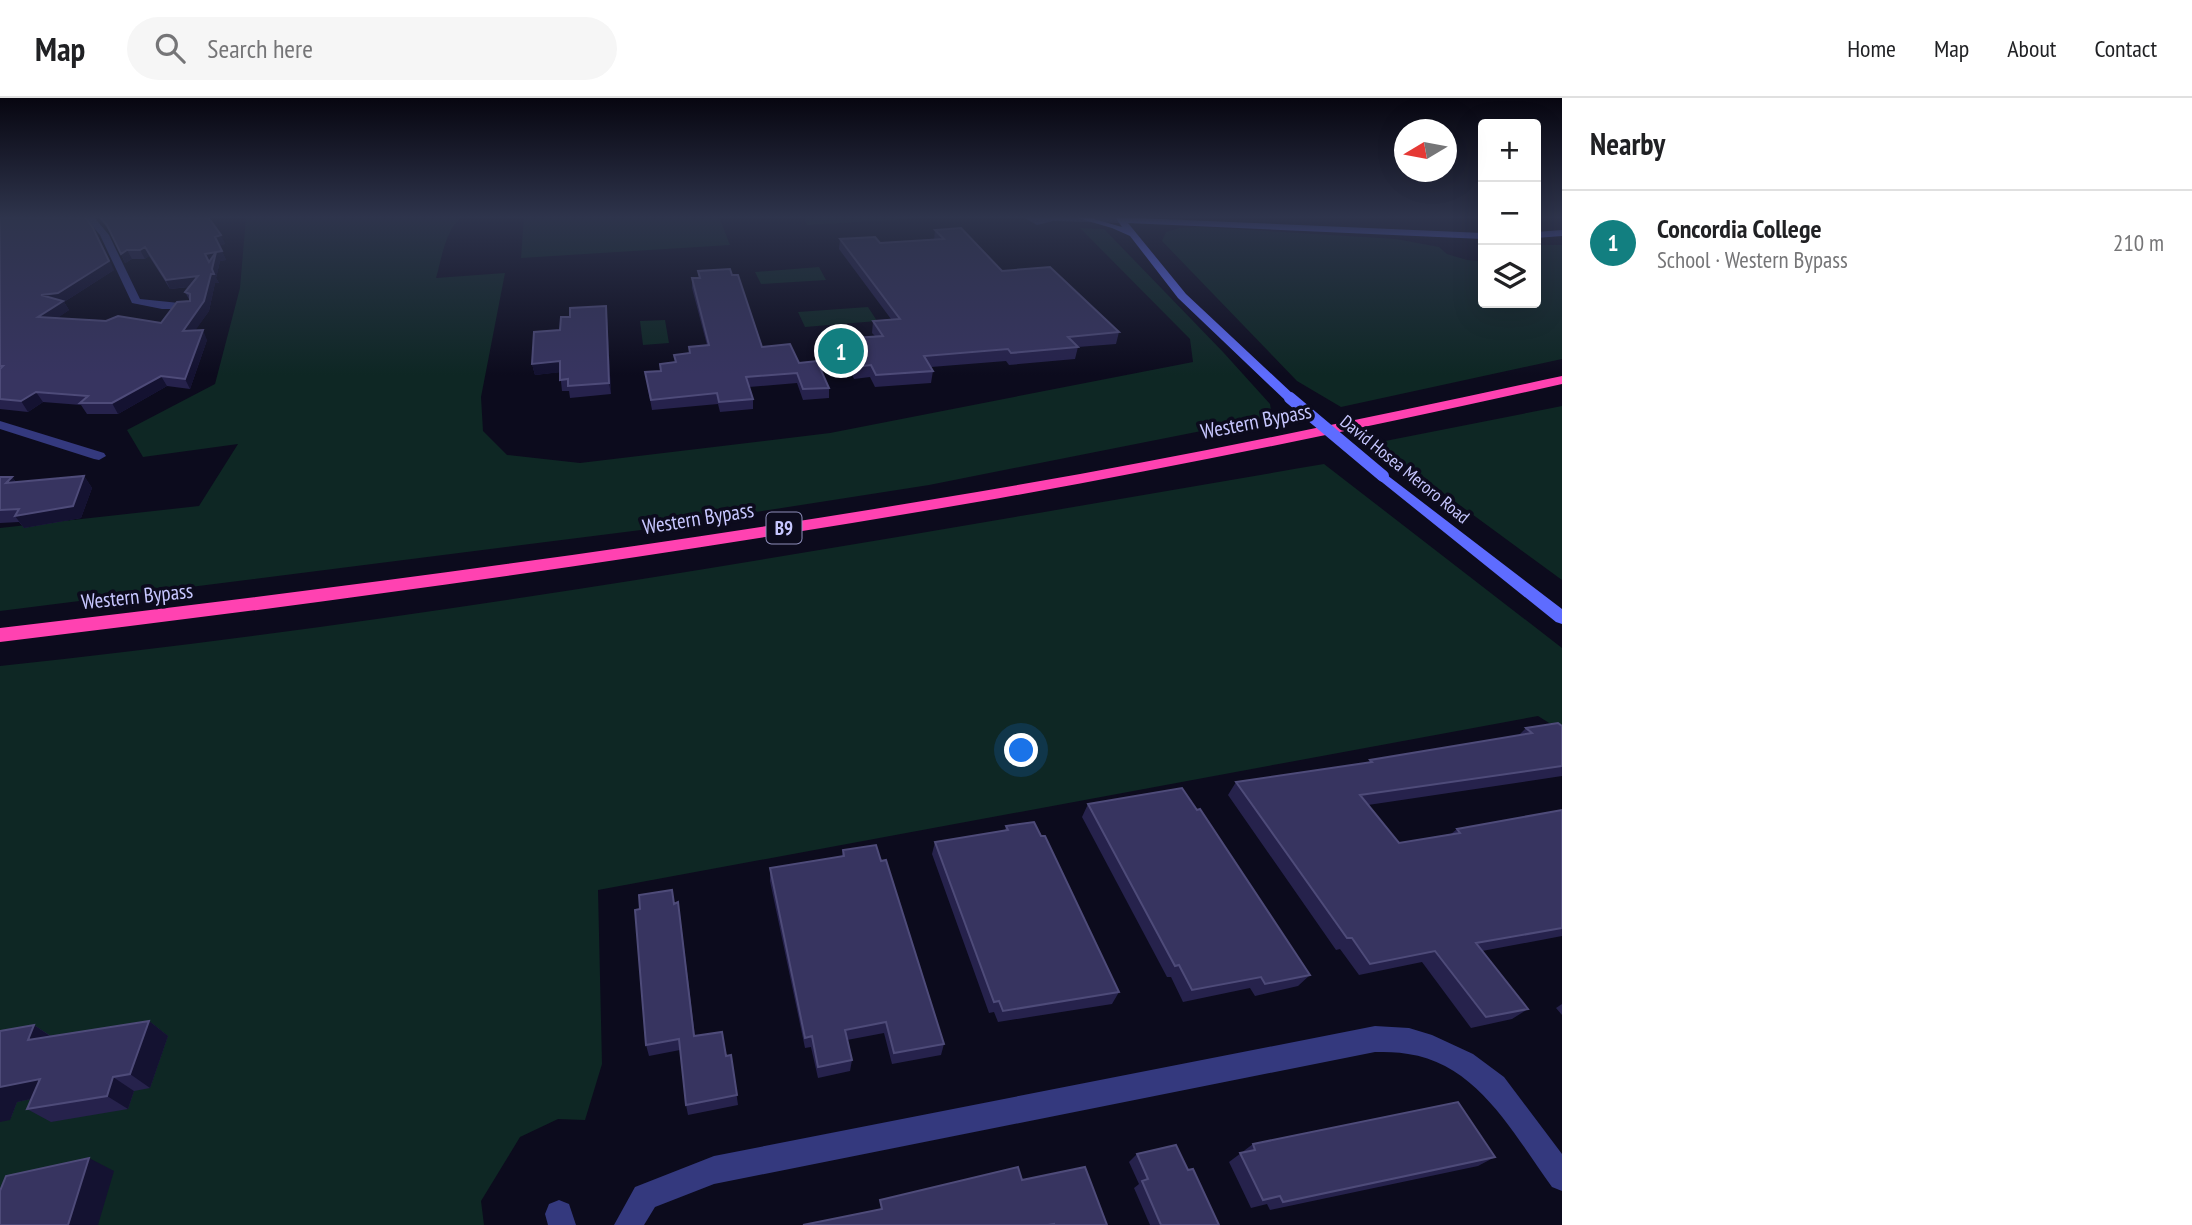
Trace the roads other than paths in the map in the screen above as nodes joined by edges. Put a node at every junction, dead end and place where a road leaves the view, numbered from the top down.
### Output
1 (118, 270) edge
2 (1160, 270) edge
3 (189, 307) edge
4 (1562, 380) edge
5 (0, 425) edge
6 (99, 456) dead end
7 (1562, 618) edge
8 (0, 635) edge
9 (1562, 1177) edge
10 (628, 1225) edge

1 - 3 street
2 - 7 main road, David Hosea Meroro Road, bridge
4 - 8 highway, Western Bypass / B9
5 - 6 street
9 - 10 street

